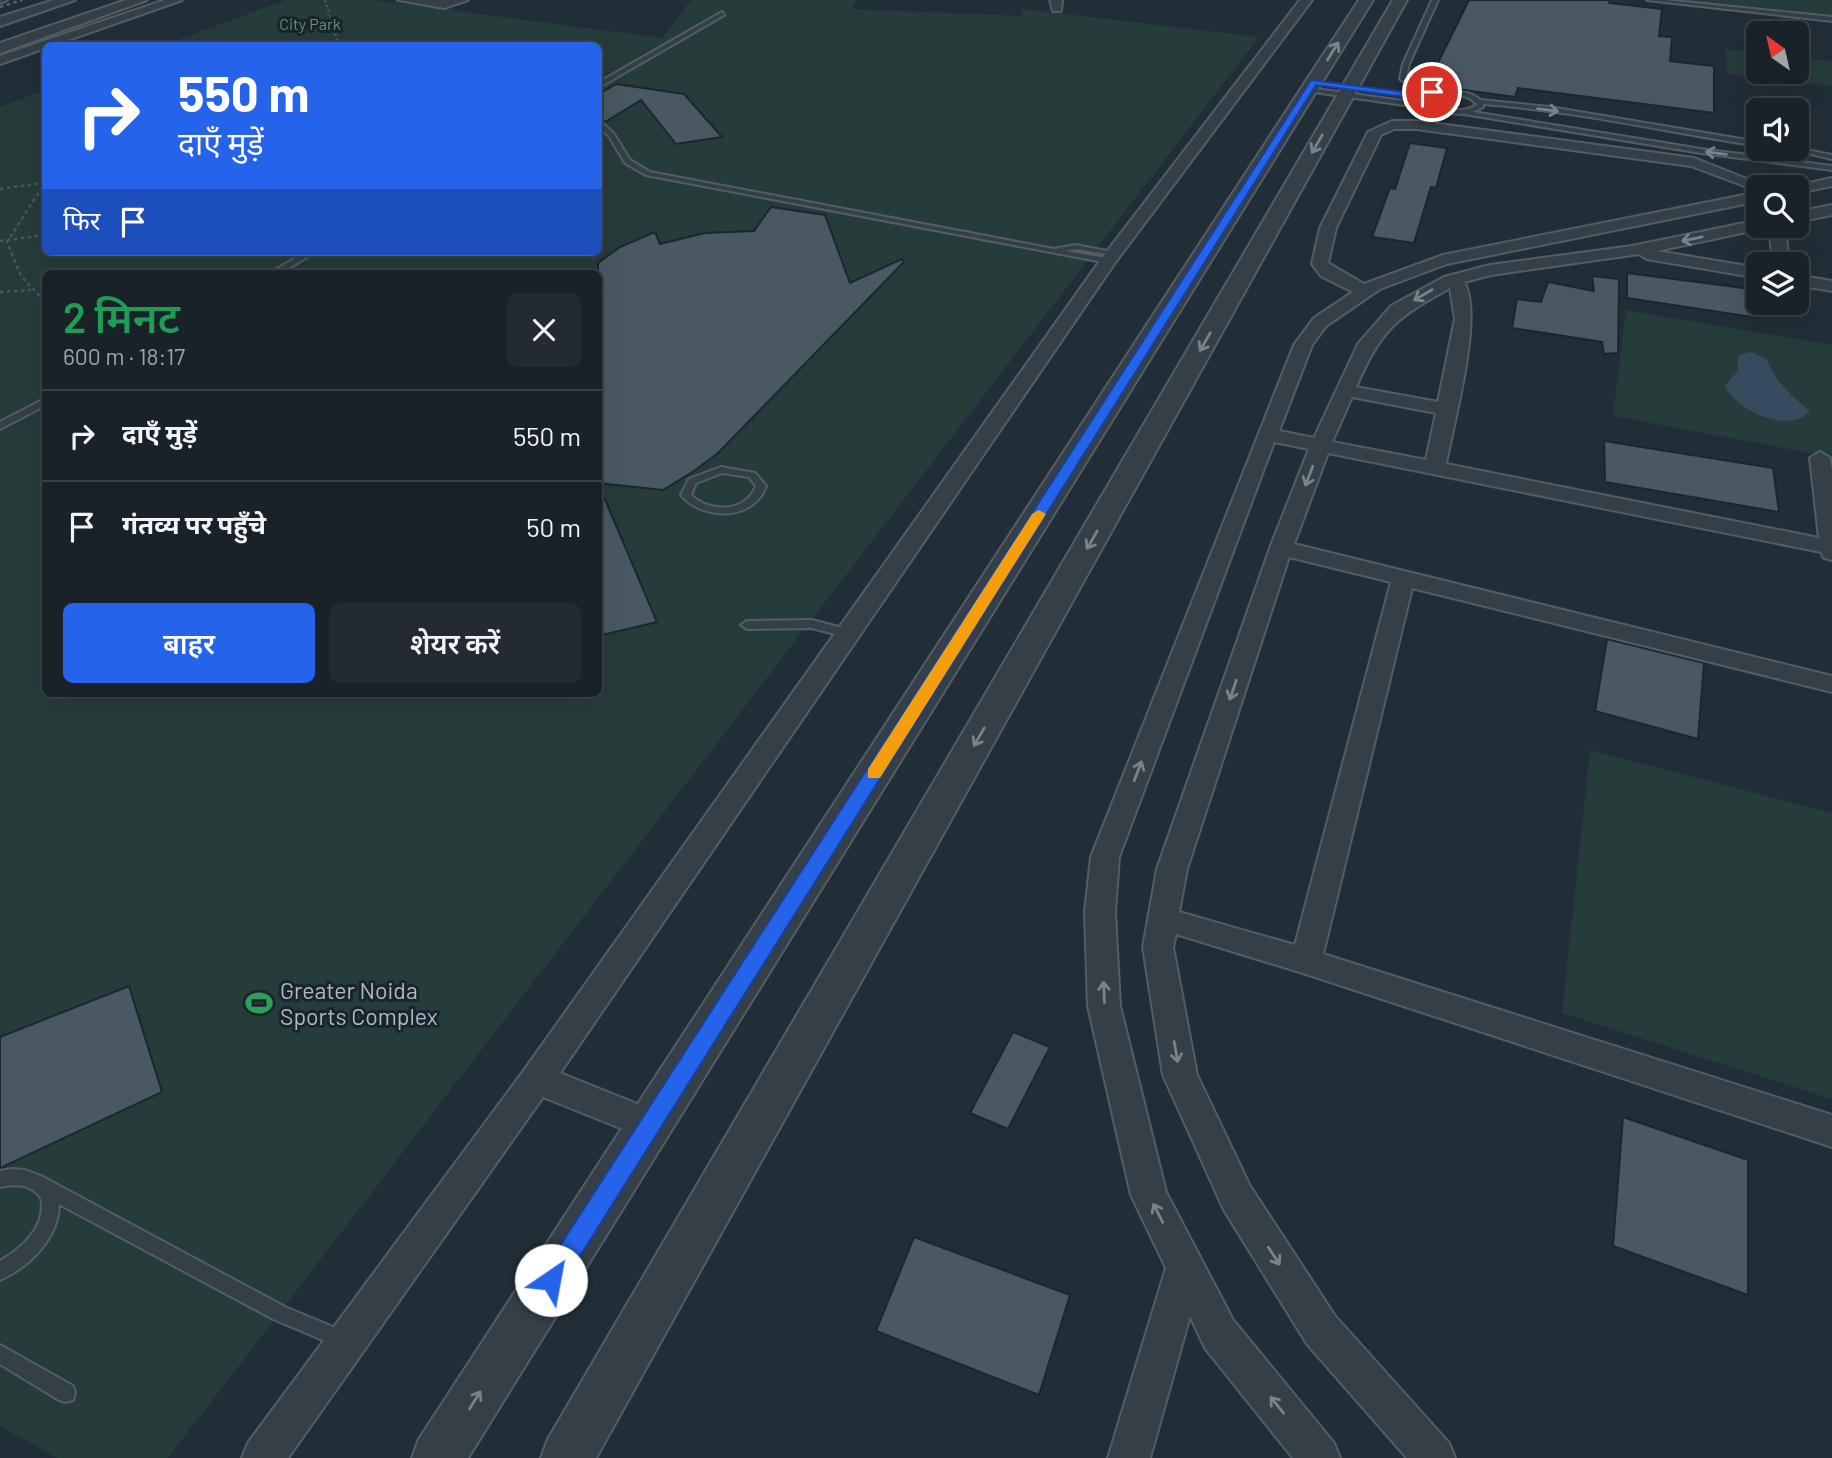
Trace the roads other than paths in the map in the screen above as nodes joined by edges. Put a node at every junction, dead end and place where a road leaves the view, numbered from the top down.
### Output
1 (32, 0) edge
2 (68, 0) edge
3 (116, 0) edge
4 (140, 0) edge
5 (176, 0) edge
6 (404, 0) edge
7 (461, 0) edge
8 (1306, 0) edge
9 (1366, 0) edge
10 (1400, 0) edge
11 (1435, 0) edge
12 (1650, 0) edge
13 (0, 10) edge
14 (722, 15) dead end
15 (1832, 19) edge
16 (0, 22) edge
17 (0, 39) edge
18 (53, 42) edge
19 (42, 46) edge
20 (0, 48) edge
21 (0, 60) edge
22 (602, 84) edge
23 (1311, 86) junction
24 (1348, 91) junction
25 (1423, 95) junction
26 (1480, 103) junction
27 (1426, 106) junction
28 (1464, 112) junction
29 (602, 124) edge
30 (1695, 136) junction
31 (1746, 142) edge
32 (1691, 149) junction
33 (1809, 153) edge
34 (1832, 158) edge
35 (1832, 168) edge
36 (1832, 181) edge
37 (1809, 186) edge
38 (1746, 193) edge
39 (1746, 200) edge
40 (1832, 210) edge
41 (1809, 215) edge
42 (1746, 228) edge
43 (1057, 250) joint
44 (1632, 251) junction
45 (305, 256) edge
46 (1111, 257) junction
47 (279, 270) edge
48 (1746, 272) edge
49 (1454, 279) junction
50 (1809, 282) edge
51 (1832, 286) edge
52 (1364, 291) junction
53 (1344, 390) junction
54 (42, 403) edge
55 (1445, 409) junction
56 (0, 426) edge
57 (1266, 435) junction
58 (1321, 445) junction
59 (1820, 458) dead end
60 (1435, 467) junction
61 (735, 509) joint
62 (1281, 548) junction
63 (1832, 550) edge
64 (1403, 579) junction
65 (747, 625) dead end
66 (850, 634) junction
67 (1832, 684) edge
68 (1161, 918) junction
69 (1306, 961) junction
70 (537, 1079) junction
71 (650, 1125) junction
72 (1832, 1131) edge
73 (0, 1179) edge
74 (46, 1188) junction
75 (1185, 1267) junction
76 (0, 1271) edge
77 (348, 1342) junction
78 (0, 1354) edge
79 (66, 1393) dead end
80 (263, 1458) edge
81 (438, 1458) edge
82 (567, 1458) edge
83 (1129, 1458) edge
84 (1320, 1458) edge
85 (1434, 1458) edge

1 - 13 street
2 - 16 street
3 - 17 street
4 - 20 street
5 - 18 street
6 - 7 street
8 - 46 street
23 -> 9 street
10 - 24 street
11 - 25 lane
12 - 15 lane
14 - 22 lane
19 - 21 street
23 - 24 lane
23 - 71 street
24 - 25 lane
24 - 27 lane
24 -> 82 street
25 - 26 lane
25 - 27 lane
26 - 28 lane
26 -> 30 lane
27 - 28 lane
28 - 32 lane
29 - 43 lane
30 - 31 lane
30 - 32 lane
35 -> 32 lane
33 - 34 lane
36 - 37 street
38 - 52 street
39 - 52 street
40 - 41 street
42 -> 44 street
43 - 46 lane
44 - 48 street
44 - 49 street
45 - 47 lane
46 - 66 street
49 -> 53 street
49 - 55 street
50 - 51 street
52 - 57 street
53 - 55 street
53 - 58 street
54 - 56 lane
55 - 60 street
57 - 58 street
75 -> 57 street
58 - 60 street
58 -> 62 street
59 - 63 street
60 - 63 street
61 - 61 lane
62 - 64 street
62 -> 68 street
64 - 67 street
64 - 69 street
65 - 66 lane
66 - 70 street
68 - 69 street
68 -> 85 street
69 - 72 street
70 - 71 street
70 - 77 street
81 -> 71 street
73 - 74 lane
74 - 76 lane
74 - 77 lane
75 - 83 street
84 -> 75 street
77 - 80 street
78 - 79 lane

